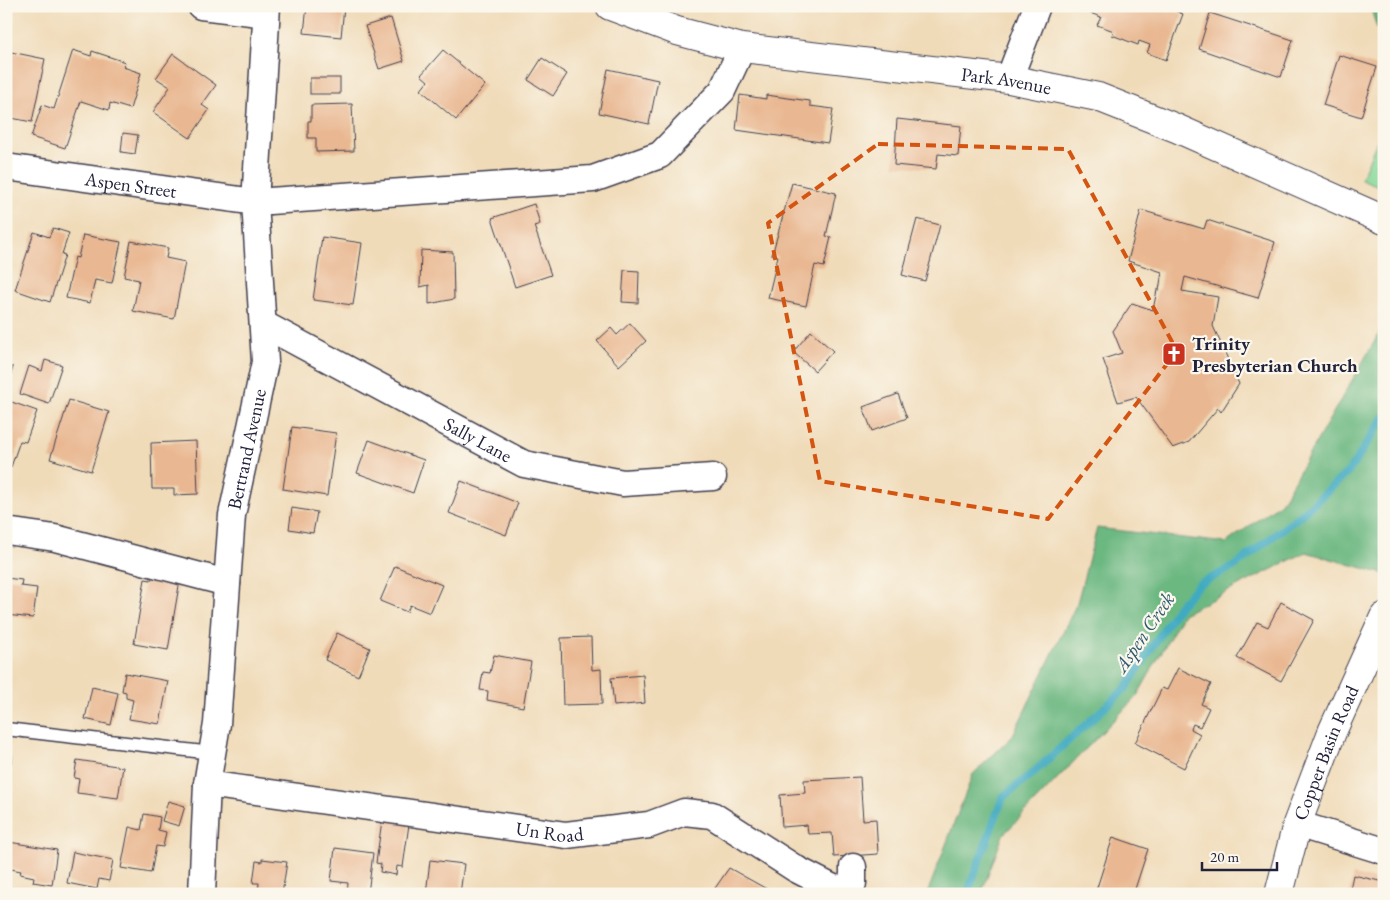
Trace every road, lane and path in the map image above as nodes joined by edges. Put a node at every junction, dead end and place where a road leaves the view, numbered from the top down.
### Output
1 (201, 6) edge
2 (610, 6) edge
3 (1038, 6) edge
4 (267, 10) edge
5 (742, 48) junction
6 (1009, 79) junction
7 (6, 167) edge
8 (255, 202) junction
9 (1384, 220) edge
10 (263, 324) junction
11 (713, 477) dead end
12 (6, 531) edge
13 (227, 583) junction
14 (1384, 617) edge
15 (6, 729) edge
16 (212, 753) junction
17 (207, 784) junction
18 (1298, 824) junction
19 (1384, 852) edge
20 (853, 867) dead end
21 (202, 894) edge
22 (1279, 894) edge

1 - 4 street
2 - 5 street, Park Avenue
3 - 6 street
4 - 8 street, Bertrand Avenue
5 - 6 street, Park Avenue
5 - 8 street, Aspen Street
6 - 9 street, Park Avenue
7 - 8 street, Aspen Street
8 - 10 street, Bertrand Avenue
10 - 11 street, Sally Lane
10 - 13 street, Bertrand Avenue
12 - 13 street
13 - 16 street, Bertrand Avenue
14 - 18 street, Copper Basin Road
15 - 16 lane
16 - 17 street, Bertrand Avenue
17 - 20 street, Un Road
17 - 21 street, Bertrand Avenue
18 - 19 street
18 - 22 street, Copper Basin Road

